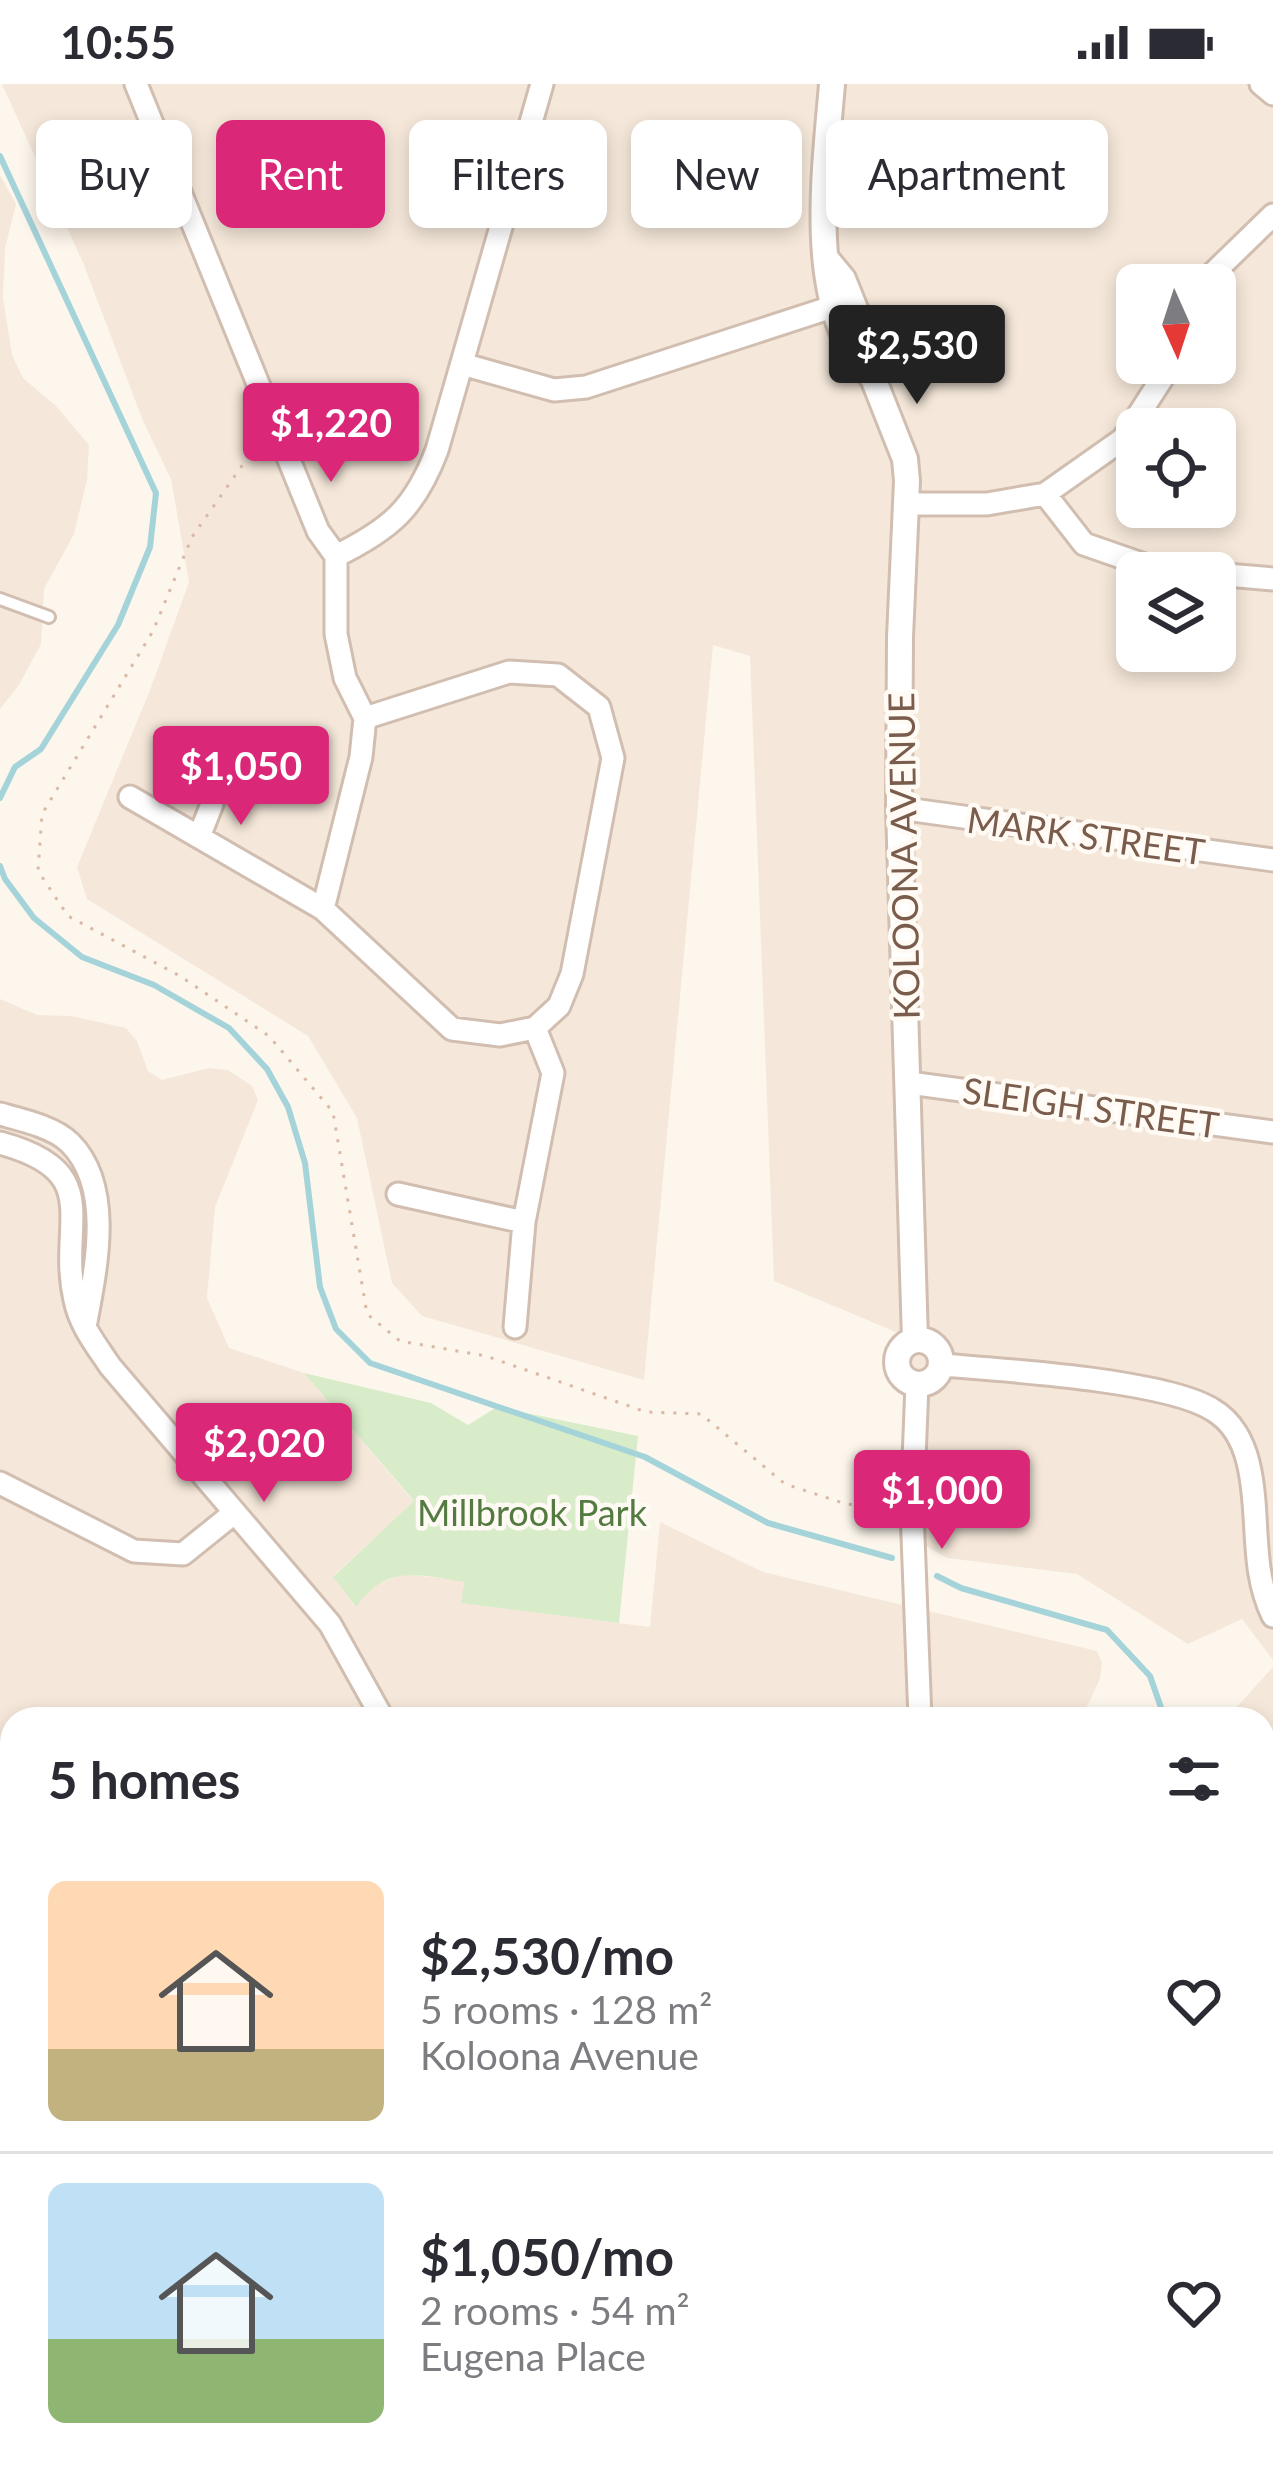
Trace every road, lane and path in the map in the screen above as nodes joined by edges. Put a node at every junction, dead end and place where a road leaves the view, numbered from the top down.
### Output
1 (136, 84) edge
2 (542, 84) edge
3 (832, 84) edge
4 (1261, 84) edge
5 (1273, 94) edge
6 (1273, 215) edge
7 (828, 261) junction
8 (1223, 264) edge
9 (835, 306) junction
10 (462, 364) junction
11 (873, 377) junction
12 (1159, 384) edge
13 (261, 449) dead end
14 (1045, 494) junction
15 (908, 504) junction
16 (1116, 555) edge
17 (336, 556) junction
18 (1236, 576) edge
19 (1273, 579) edge
20 (0, 599) edge
21 (49, 617) dead end
22 (365, 718) junction
23 (130, 797) dead end
24 (212, 804) dead end
25 (899, 808) junction
26 (199, 837) junction
27 (1273, 860) edge
28 (323, 909) junction
29 (536, 1028) junction
30 (909, 1083) junction
31 (0, 1114) edge
32 (1273, 1132) edge
33 (0, 1143) edge
34 (398, 1194) dead end
35 (524, 1222) junction
36 (515, 1327) dead end
37 (85, 1328) junction
38 (915, 1340) junction
39 (942, 1365) junction
40 (916, 1384) junction
41 (0, 1483) edge
42 (892, 1508) dead end
43 (234, 1513) junction
44 (1273, 1616) edge
45 (376, 1707) edge
46 (920, 1707) edge

1 - 17 street
2 - 10 street
3 - 7 street, KOLOONA AVENUE
4 - 5 street
6 - 8 street
7 - 9 street, KOLOONA AVENUE
7 - 11 street, KOLOONA AVENUE
9 - 10 street
9 - 11 street, KOLOONA AVENUE
10 - 17 street
11 - 15 street, KOLOONA AVENUE
12 - 14 street
13 - 42 path
14 - 15 street
14 - 16 street
15 - 25 street, KOLOONA AVENUE
17 - 22 street
18 - 19 street
20 - 21 lane
22 - 28 street
22 - 29 street
23 - 26 street
24 - 26 street
25 - 27 street, MARK STREET
25 - 30 street, KOLOONA AVENUE
26 - 28 street
28 - 29 street
29 - 35 street
30 - 32 street, SLEIGH STREET
30 - 38 street, KOLOONA AVENUE
31 - 37 street
33 - 37 street
34 - 35 street
35 - 36 street
37 - 43 street
38 - 39 street
38 - 40 street
39 - 40 street
39 - 44 street
40 - 46 street
41 - 43 street
43 - 45 street

